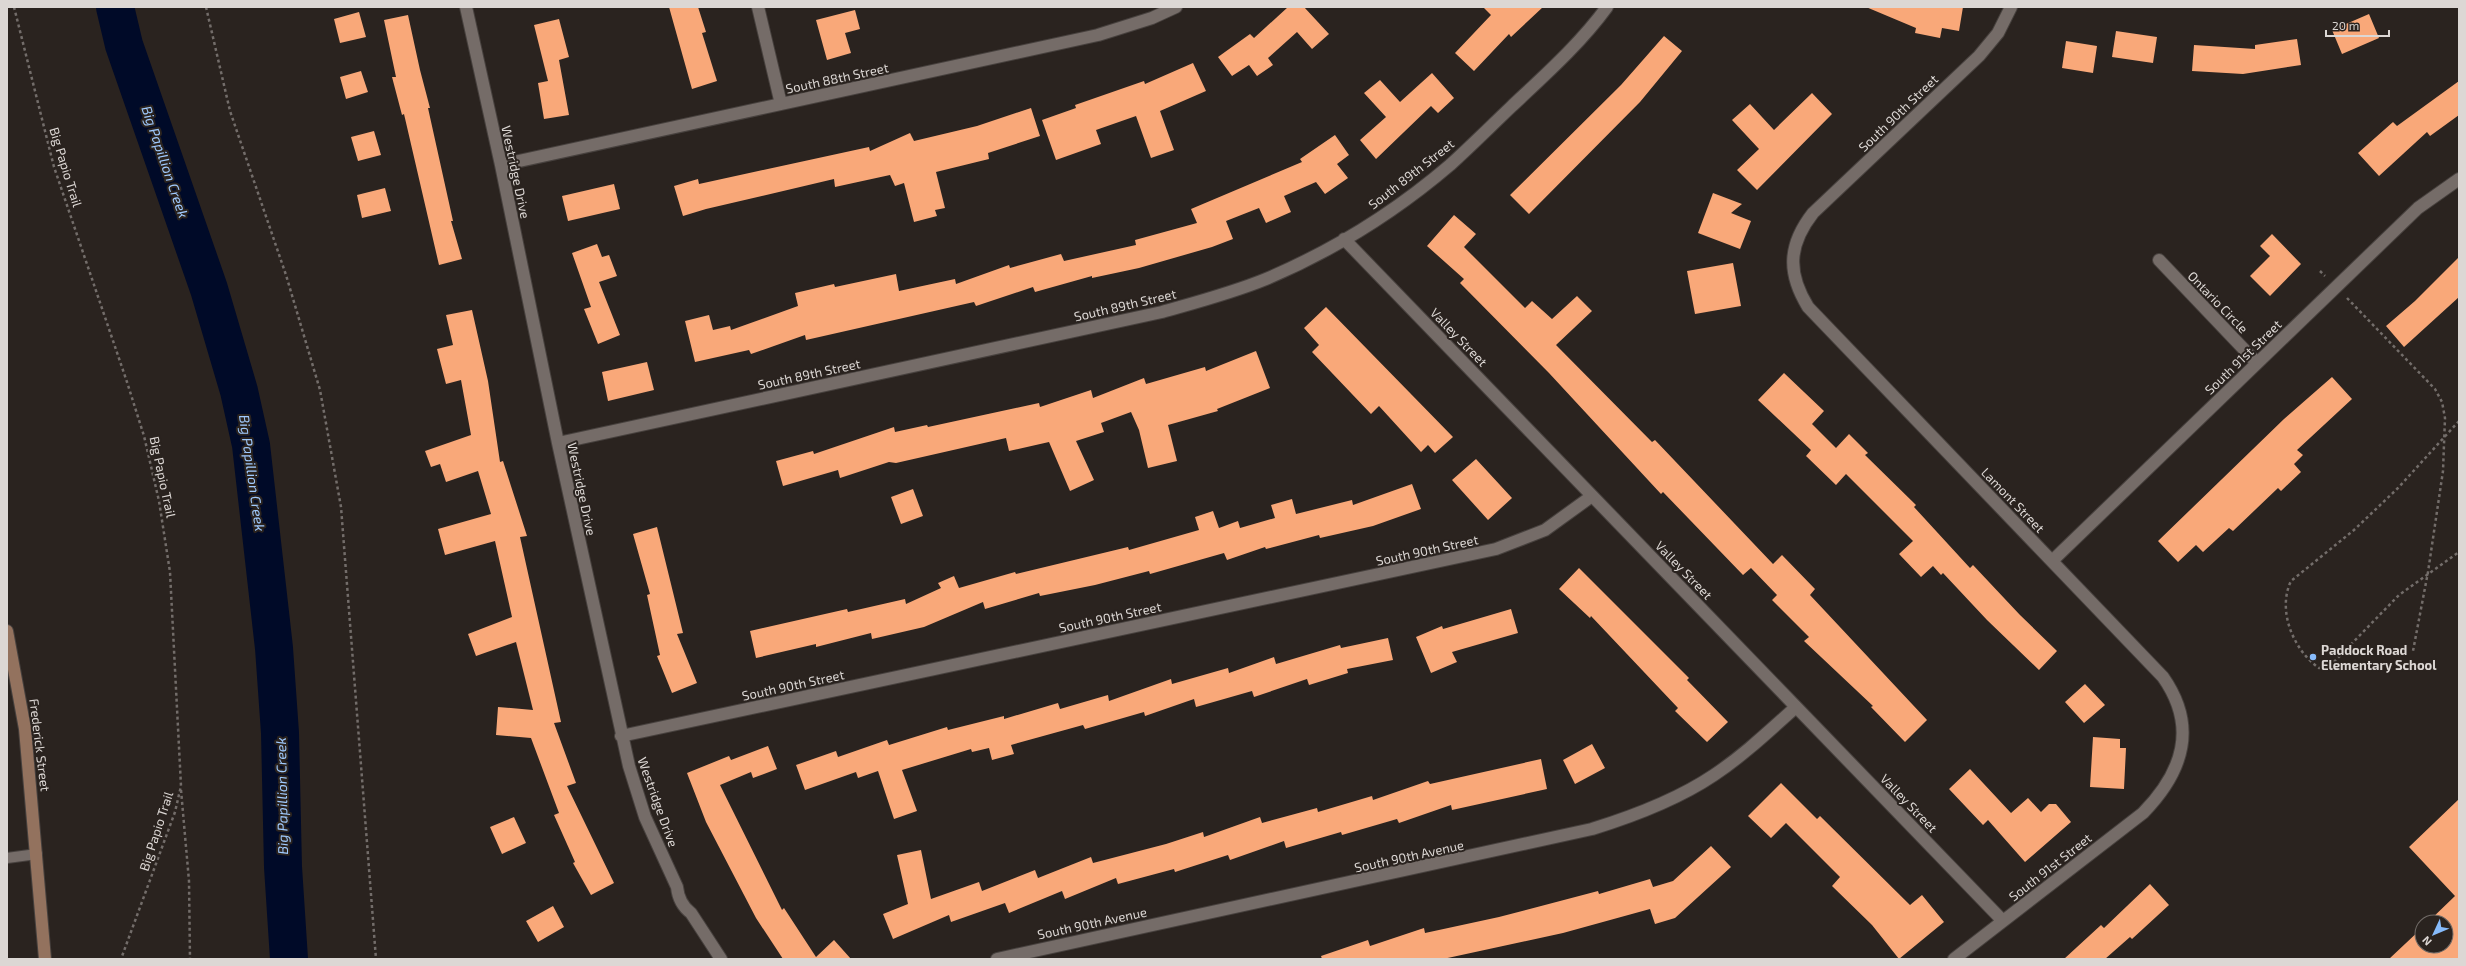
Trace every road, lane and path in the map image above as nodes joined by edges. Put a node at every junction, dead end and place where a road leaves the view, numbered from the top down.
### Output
1 (14, 7) edge
2 (206, 7) edge
3 (466, 7) edge
4 (758, 7) edge
5 (1176, 7) edge
6 (1607, 7) edge
7 (2011, 7) edge
8 (781, 104) junction
9 (501, 165) junction
10 (2459, 179) edge
11 (1798, 235) joint
12 (1344, 239) junction
13 (2159, 260) dead end
14 (2320, 271) dead end
15 (2336, 286) junction
16 (2257, 363) junction
17 (2459, 421) edge
18 (2445, 438) junction
19 (558, 443) junction
20 (1592, 496) junction
21 (2459, 552) edge
22 (2052, 561) junction
23 (2428, 572) junction
24 (7, 632) edge
25 (2413, 651) dead end
26 (1796, 707) junction
27 (621, 736) junction
28 (180, 786) junction
29 (2162, 794) joint
30 (37, 854) junction
31 (7, 858) edge
32 (2003, 921) junction
33 (45, 959) edge
34 (120, 959) edge
35 (190, 959) edge
36 (376, 959) edge
37 (721, 959) edge
38 (997, 959) edge
39 (1954, 959) edge

1 - 28 path, Big Papio Trail
2 - 36 path
3 - 9 street, Westridge Drive
4 - 8 street
5 - 8 street, South 88th Street
6 - 12 street, South 89th Street
7 - 11 street, South 90th Street
8 - 9 street, South 88th Street
9 - 19 street, Westridge Drive
10 - 15 street, South 91st Street
11 - 22 street, Lamont Street
12 - 19 street, South 89th Street
12 - 20 street, Valley Street
13 - 16 street, Ontario Circle
14 - 15 path
15 - 16 street, South 91st Street
15 - 18 path
16 - 22 street, South 91st Street
17 - 18 path
18 - 23 path
18 - 23 path
19 - 27 street, Westridge Drive
20 - 26 street, Valley Street
20 - 27 street, South 90th Street
21 - 23 path
22 - 29 street, Lamont Street
23 - 25 path
24 - 30 main road, Frederick Street
26 - 32 street, Valley Street
26 - 38 street, South 90th Avenue
27 - 37 street, Westridge Drive
28 - 34 path, Big Papio Trail
28 - 35 path
29 - 32 street, South 91st Street
30 - 31 lane
30 - 33 main road, Frederick Street
32 - 39 street, South 91st Street

